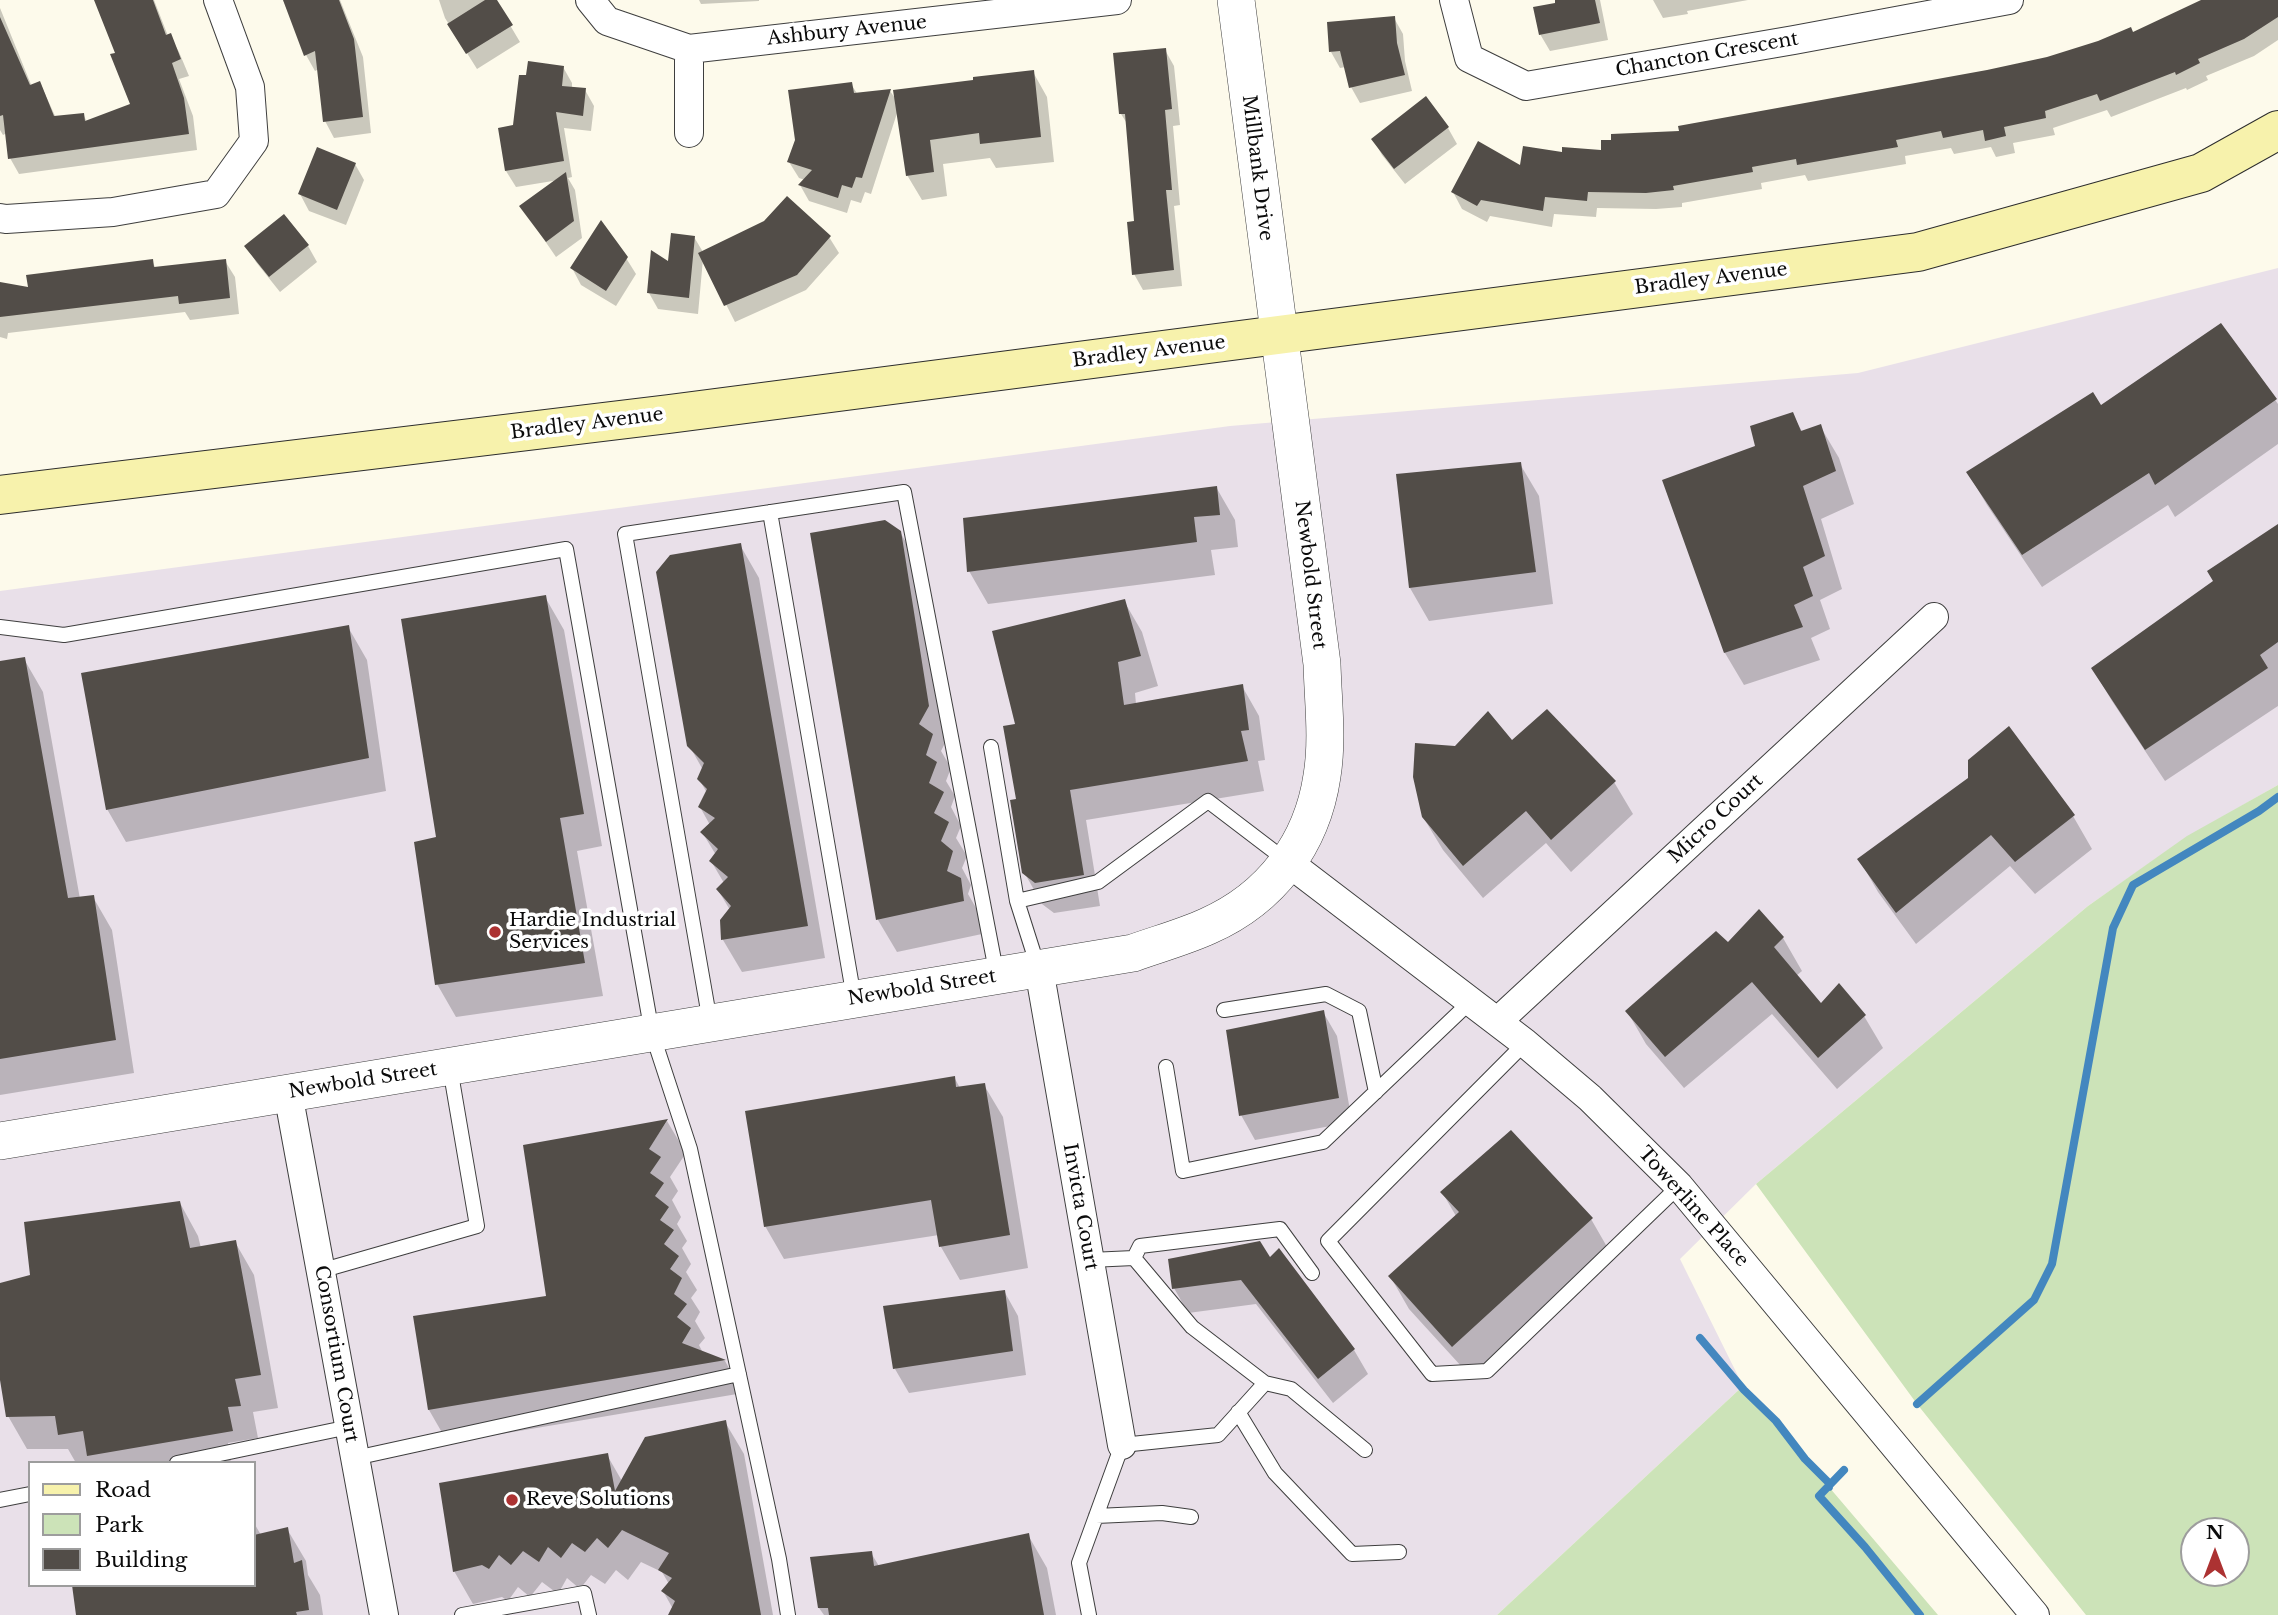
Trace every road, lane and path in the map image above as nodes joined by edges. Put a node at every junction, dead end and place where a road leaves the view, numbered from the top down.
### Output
1 (218, 0) edge
2 (590, 0) edge
3 (1117, 0) edge
4 (1236, 0) edge
5 (1454, 0) edge
6 (2009, 0) edge
7 (689, 49) junction
8 (2278, 130) edge
9 (689, 133) dead end
10 (0, 218) edge
11 (1279, 335) junction
12 (0, 495) edge
13 (770, 512) junction
14 (1934, 617) dead end
15 (0, 626) edge
16 (991, 747) dead end
17 (1289, 863) junction
18 (1017, 901) junction
19 (1039, 969) junction
20 (997, 976) junction
21 (854, 999) junction
22 (1470, 1002) junction
23 (1224, 1010) dead end
24 (1498, 1021) junction
25 (710, 1023) junction
26 (652, 1033) junction
27 (1525, 1043) junction
28 (450, 1067) junction
29 (1166, 1067) dead end
30 (1377, 1092) junction
31 (288, 1093) junction
32 (0, 1141) edge
33 (1679, 1186) junction
34 (1134, 1258) junction
35 (1090, 1260) junction
36 (320, 1271) junction
37 (1312, 1273) dead end
38 (739, 1374) junction
39 (1265, 1383) junction
40 (1238, 1412) junction
41 (349, 1427) junction
42 (1122, 1445) junction
43 (1365, 1450) dead end
44 (355, 1458) junction
45 (187, 1461) edge
46 (28, 1494) edge
47 (0, 1500) edge
48 (1096, 1516) junction
49 (1191, 1517) dead end
50 (1399, 1552) dead end
51 (384, 1615) edge
52 (462, 1615) edge
53 (589, 1615) edge
54 (788, 1615) edge
55 (1089, 1615) edge
56 (2035, 1615) edge

1 - 10 street
2 - 7 street, Ashbury Avenue
3 - 7 street, Ashbury Avenue
4 - 11 street, Millbank Drive
5 - 6 street, Chancton Crescent
7 - 9 street
8 - 11 main road, Bradley Avenue
11 - 12 main road, Bradley Avenue
11 - 17 street, Newbold Street
13 - 20 lane
13 - 21 lane
13 - 25 lane
14 - 24 street, Micro Court
15 - 26 lane
16 - 18 lane
17 - 18 lane
17 - 19 street, Newbold Street
17 - 22 street, Towerline Place
18 - 19 lane
19 - 20 street, Newbold Street
19 - 35 street, Invicta Court
20 - 21 street, Newbold Street
21 - 25 street, Newbold Street
22 - 24 street, Towerline Place
22 - 30 lane
23 - 30 lane
24 - 27 street, Towerline Place
25 - 26 street, Newbold Street
26 - 28 street, Newbold Street
26 - 38 lane
27 - 33 street, Towerline Place
27 - 33 lane
28 - 31 street, Newbold Street
28 - 36 lane
29 - 30 lane
31 - 32 street, Newbold Street
31 - 36 street, Consortium Court
33 - 56 street, Towerline Place
34 - 35 lane
34 - 37 lane
34 - 39 lane
35 - 42 street, Invicta Court
36 - 41 street, Consortium Court
38 - 44 lane
38 - 54 lane
39 - 40 lane
39 - 43 lane
40 - 42 lane
40 - 50 lane
41 - 44 street, Consortium Court
41 - 45 lane
42 - 48 lane
44 - 51 street, Consortium Court
46 - 47 lane
48 - 49 lane
48 - 55 lane
52 - 53 lane

